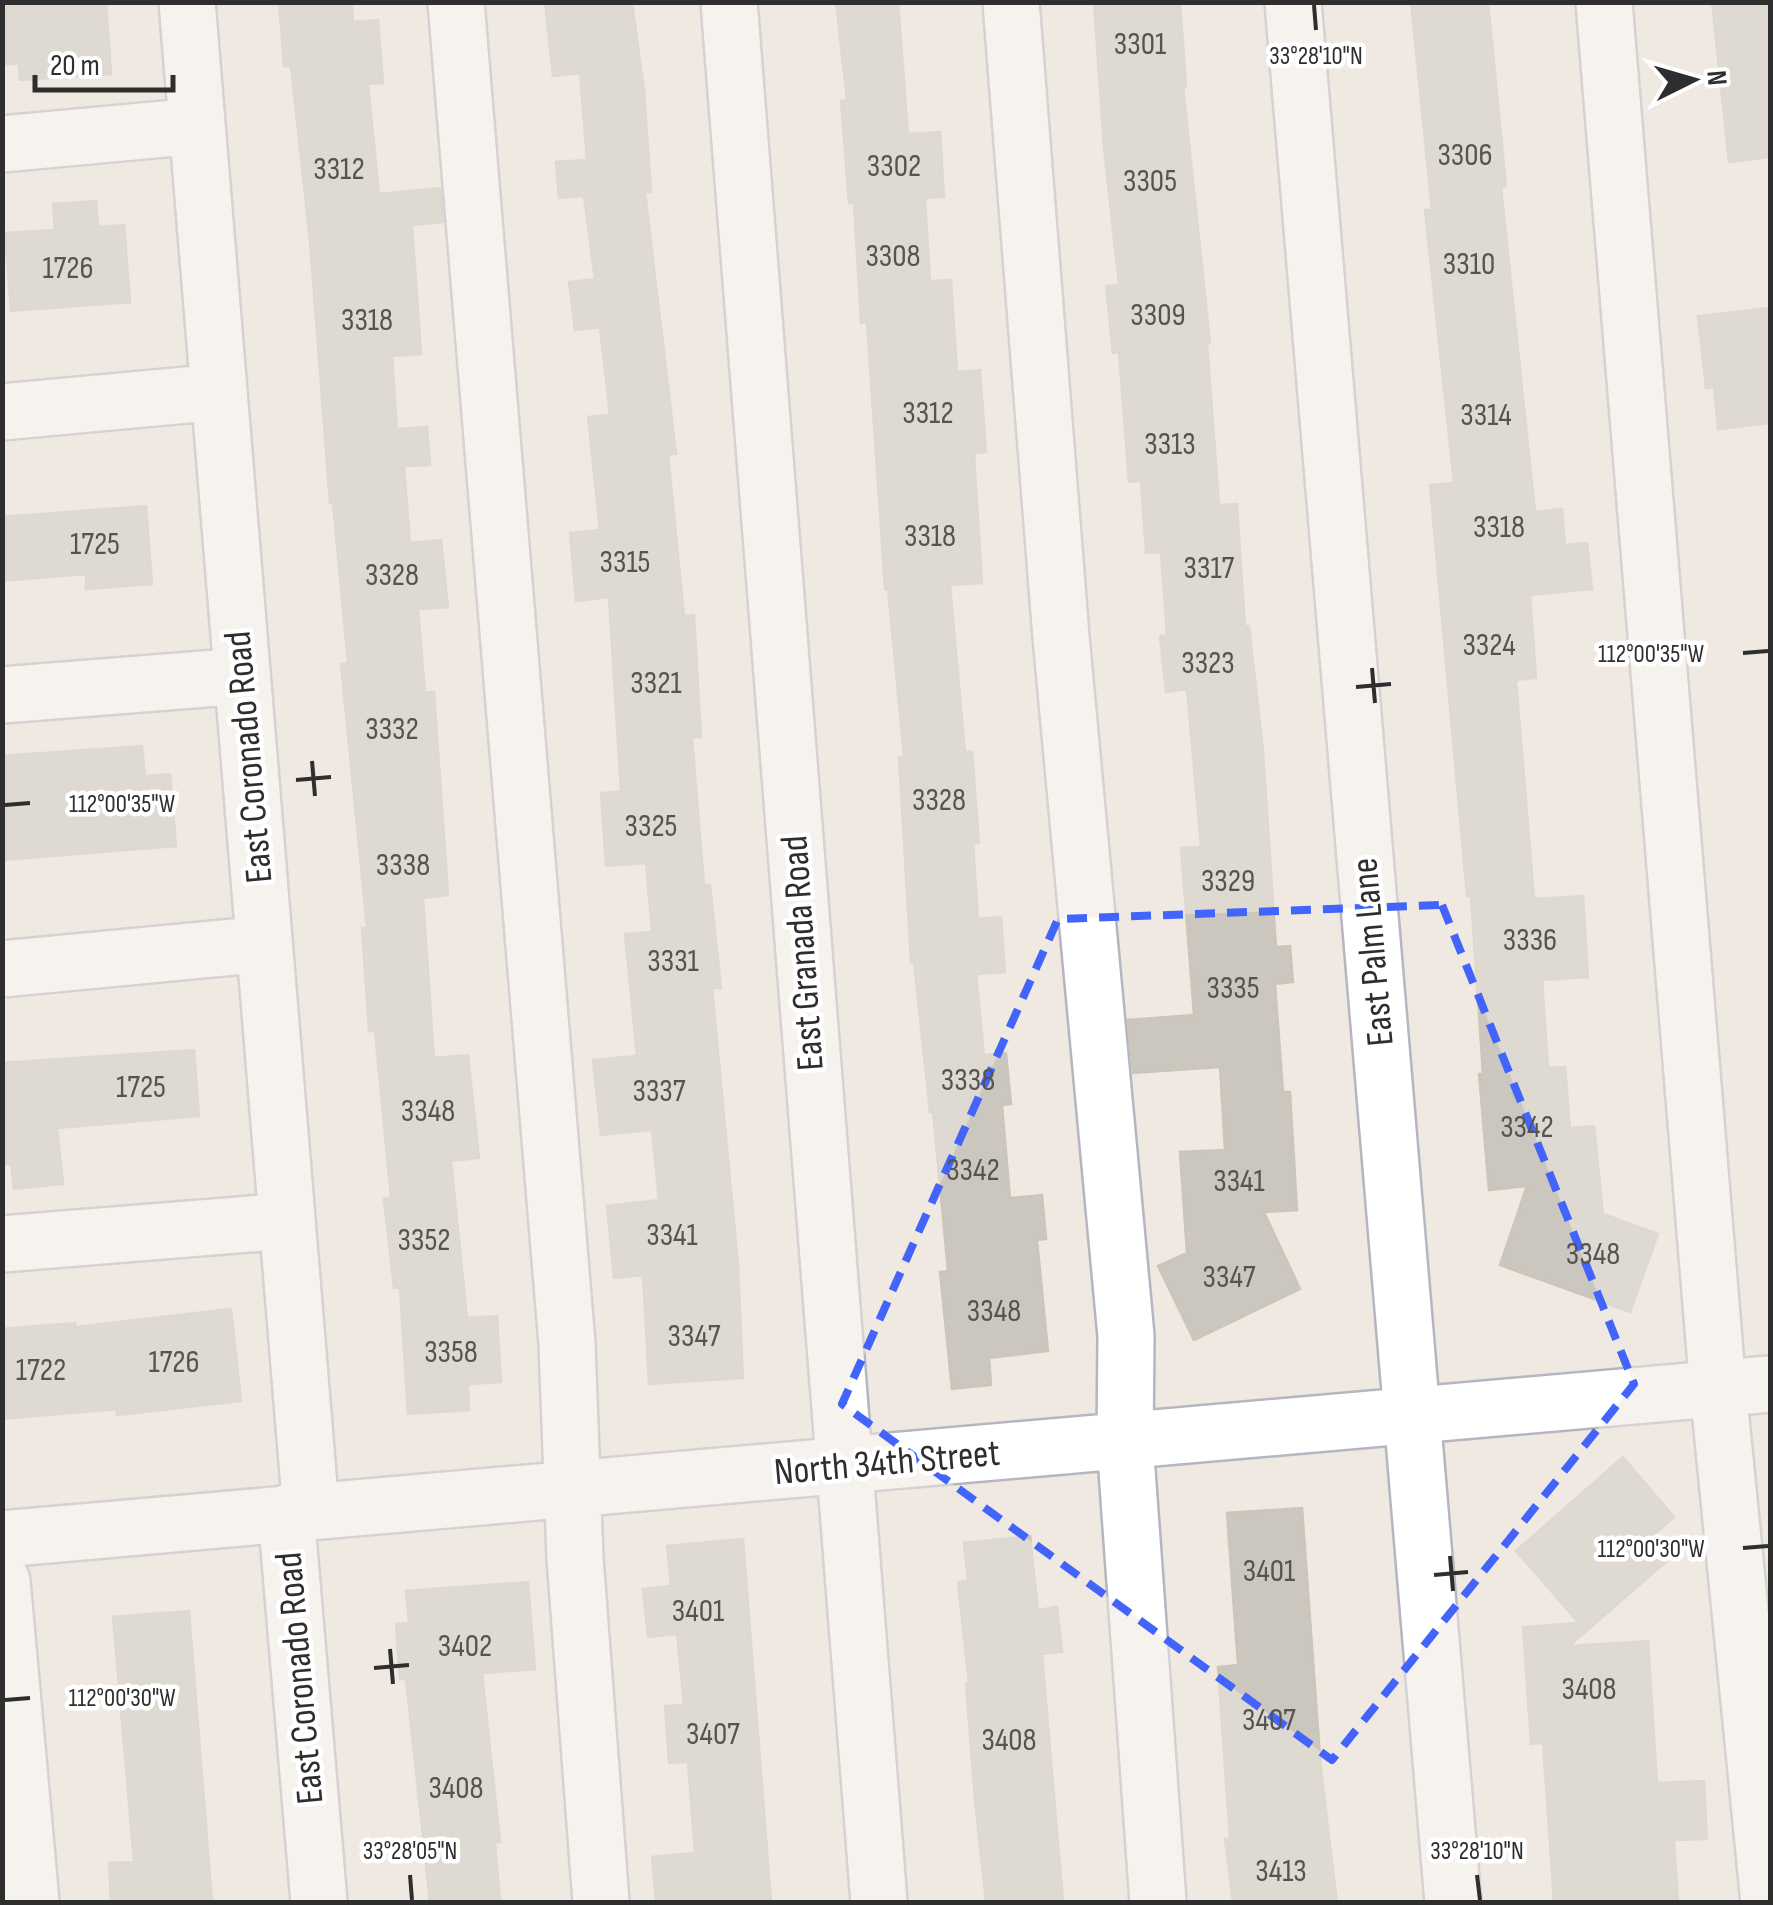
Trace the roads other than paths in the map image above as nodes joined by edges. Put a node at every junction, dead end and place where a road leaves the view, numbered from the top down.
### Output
1 (187, 2) edge
2 (456, 2) edge
3 (728, 2) edge
4 (1011, 2) edge
5 (1293, 2) edge
6 (1604, 2) edge
7 (197, 126) junction
8 (2, 144) edge
9 (219, 392) junction
10 (2, 412) edge
11 (242, 676) junction
12 (2, 696) edge
13 (264, 944) junction
14 (2, 968) edge
15 (287, 1221) junction
16 (2, 1244) edge
17 (1744, 1387) edge
18 (1413, 1418) junction
19 (1125, 1443) junction
20 (844, 1467) junction
21 (572, 1490) junction
22 (298, 1512) junction
23 (2, 1539) edge
24 (2, 1581) edge
25 (32, 1902) edge
26 (318, 1902) edge
27 (601, 1902) edge
28 (879, 1902) edge
29 (1158, 1902) edge
30 (1453, 1902) edge
31 (1770, 1902) edge

1 - 7 street, East Coronado Road
2 - 21 street
3 - 20 street, East Granada Road
4 - 19 street
5 - 18 street, East Palm Lane
6 - 17 street
7 - 8 street
7 - 9 street, East Coronado Road
9 - 10 street
9 - 11 street, East Coronado Road
11 - 12 street
11 - 13 street, East Coronado Road
13 - 14 street
13 - 15 street, East Coronado Road
15 - 16 street
15 - 22 street, East Coronado Road
17 - 18 street, North 34th Street
17 - 31 street
18 - 19 street, North 34th Street
18 - 30 street, East Palm Lane
19 - 20 street, North 34th Street
19 - 29 street
20 - 21 street, North 34th Street
20 - 28 street, East Granada Road
21 - 22 street, North 34th Street
21 - 27 street
22 - 23 street, North 34th Street
22 - 26 street, East Coronado Road
24 - 25 street

